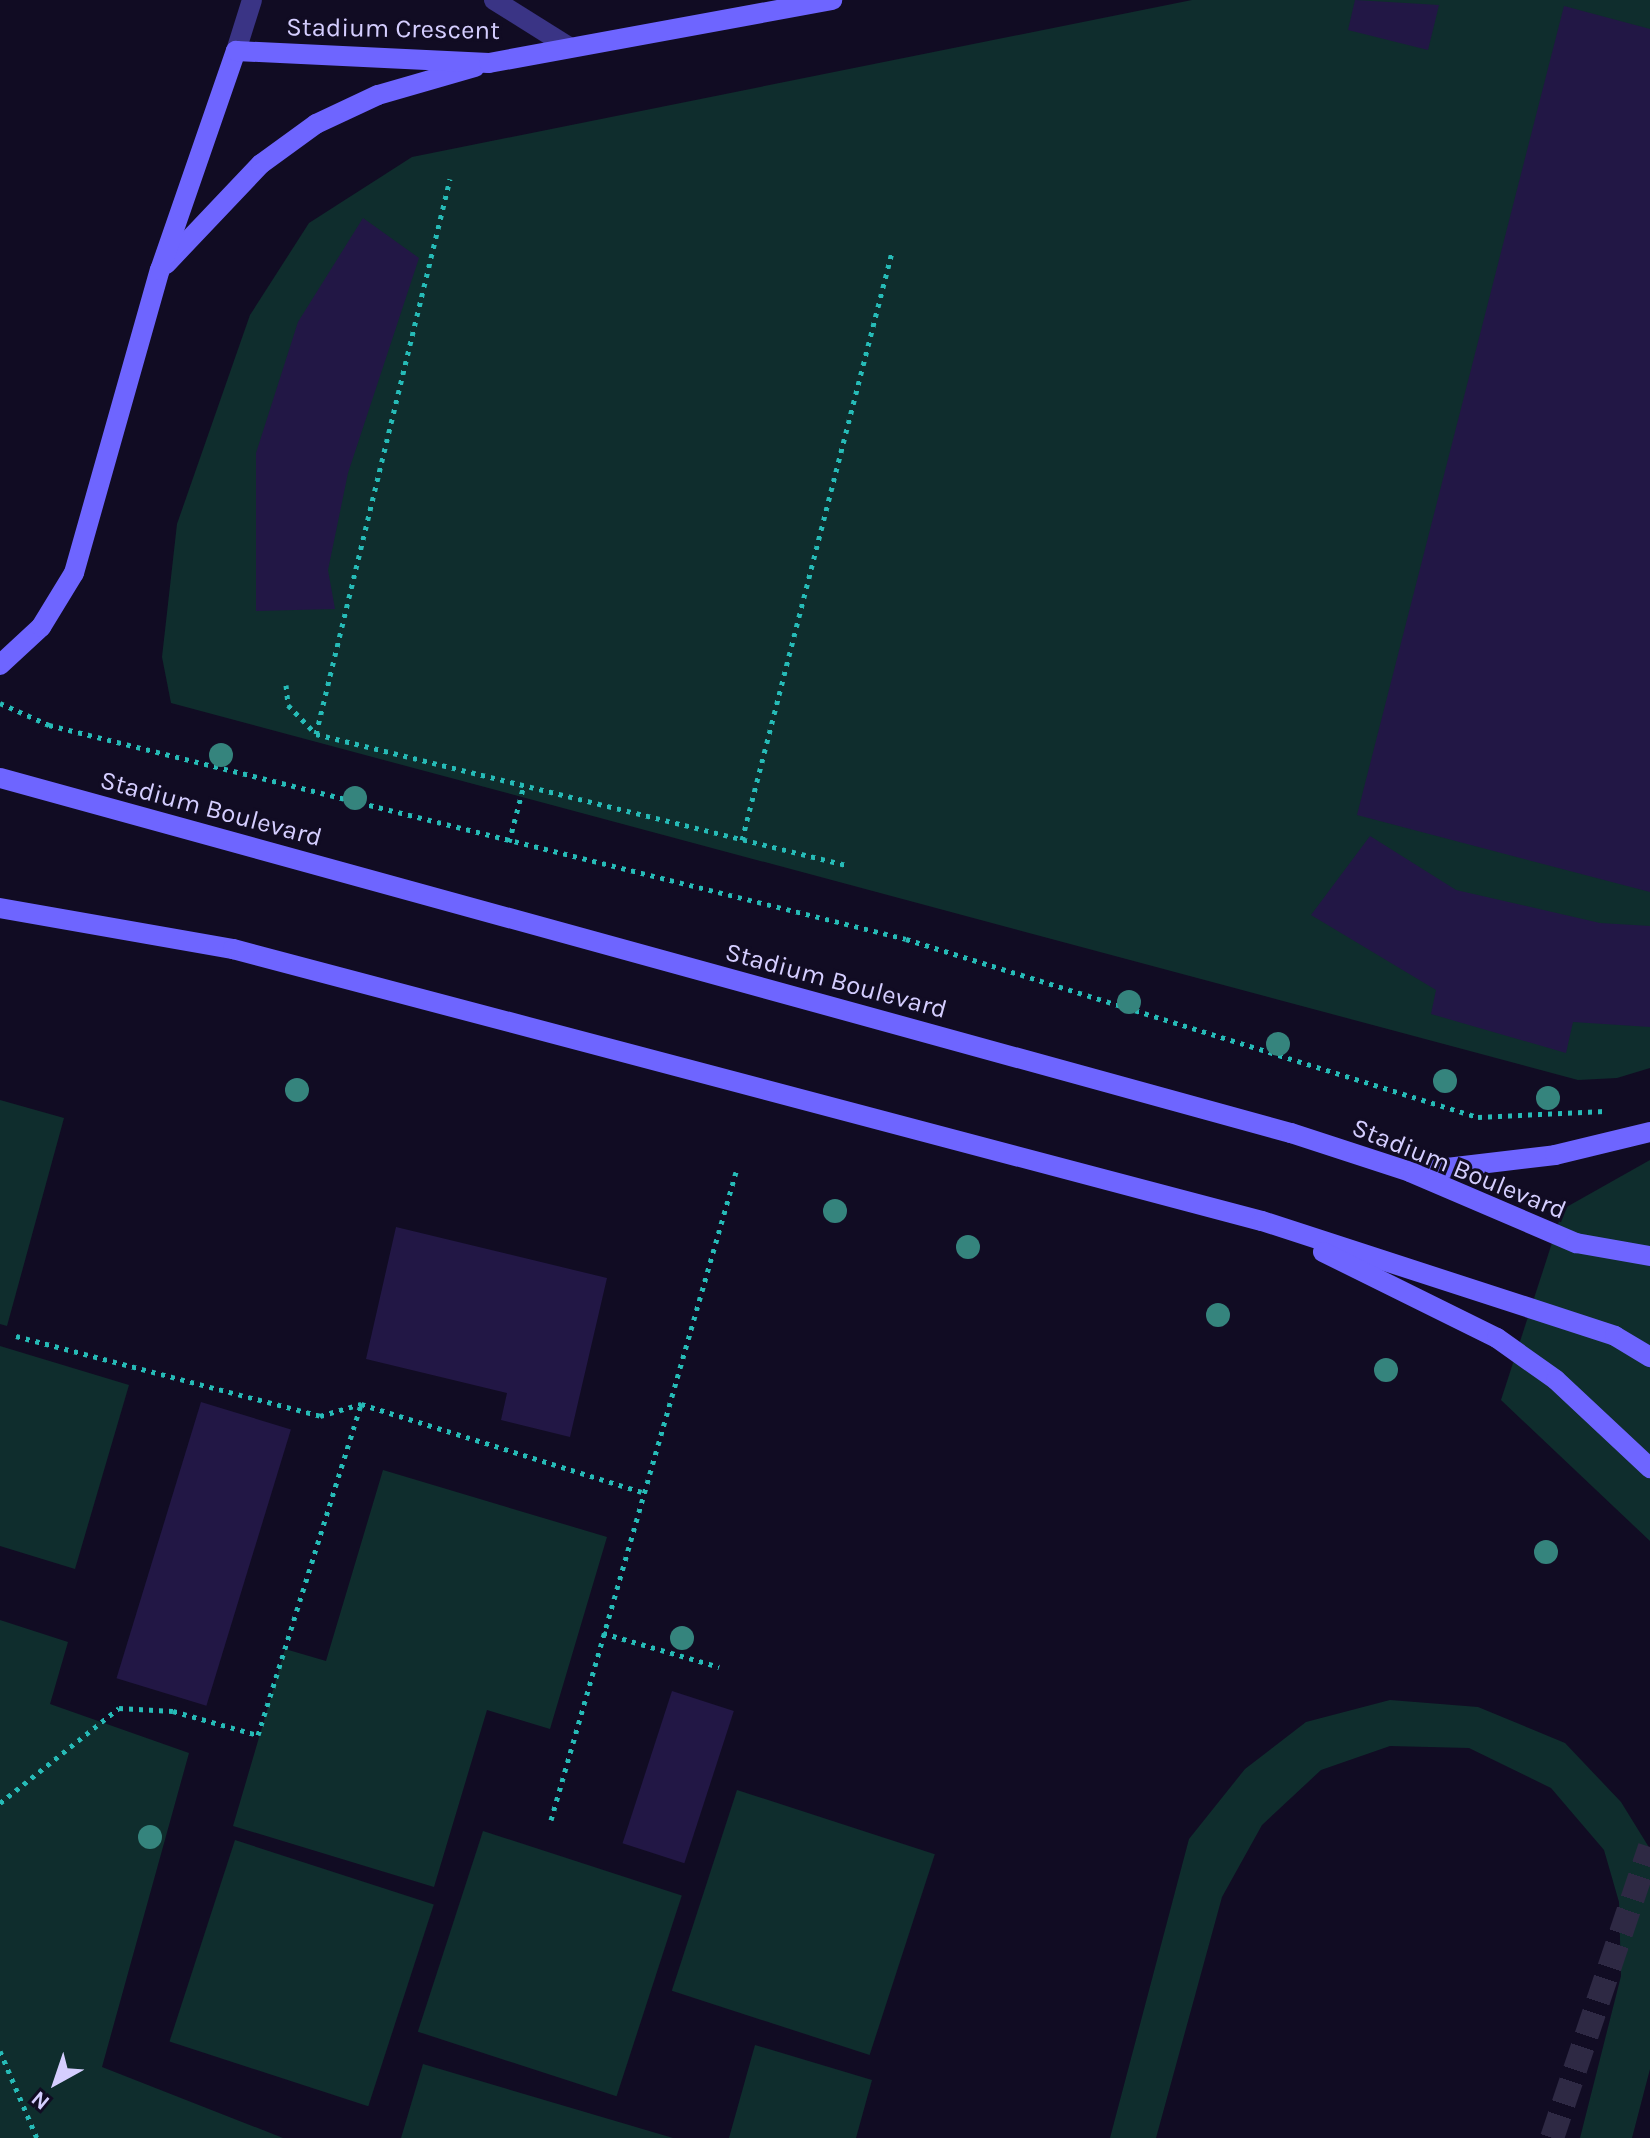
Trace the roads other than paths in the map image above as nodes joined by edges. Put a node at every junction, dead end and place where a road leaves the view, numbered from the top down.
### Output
1 (252, 0) edge
2 (494, 0) edge
3 (832, 0) edge
4 (569, 47) junction
5 (236, 51) junction
6 (489, 63) junction
7 (160, 270) junction
8 (0, 665) edge
9 (0, 778) edge
10 (0, 908) edge
11 (1650, 1132) edge
12 (1410, 1172) junction
13 (1262, 1221) junction
14 (1650, 1256) edge
15 (1650, 1357) edge
16 (1650, 1468) edge

1 - 5 street
2 - 4 street
3 - 4 street, Stadium Crescent
4 - 6 street, Stadium Crescent
5 - 6 street, Stadium Crescent
5 - 7 street
6 - 7 street
7 - 8 street
9 - 12 street, Stadium Boulevard
10 - 13 street
11 - 12 street
12 - 14 street, Stadium Boulevard
13 - 15 street
13 - 16 street

